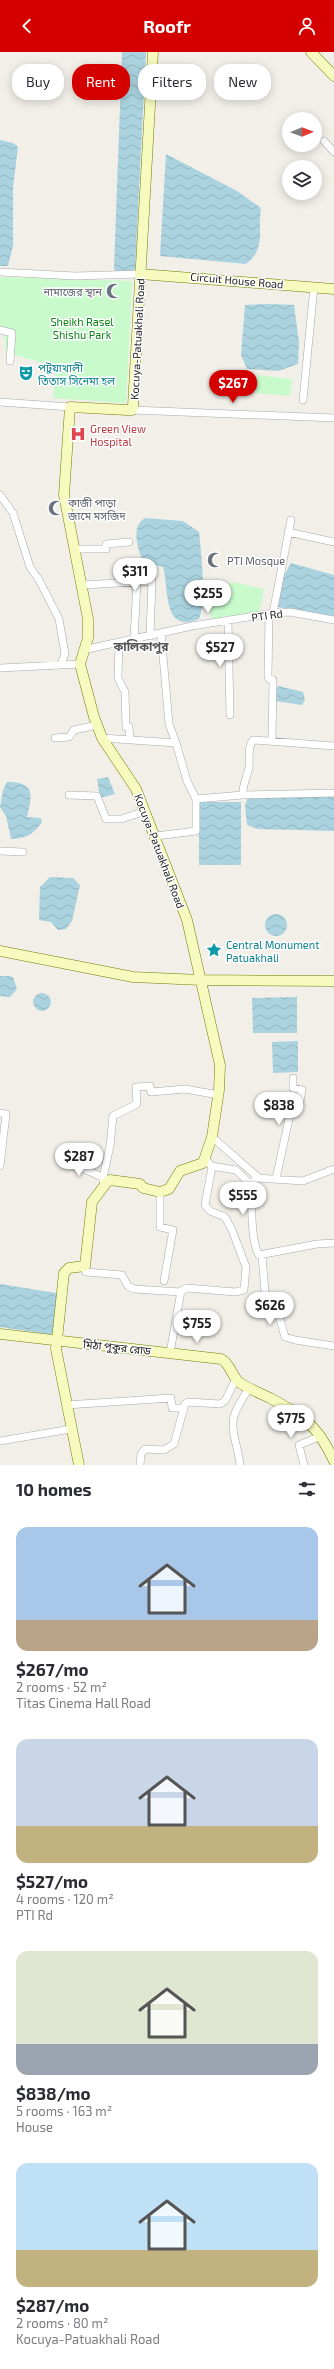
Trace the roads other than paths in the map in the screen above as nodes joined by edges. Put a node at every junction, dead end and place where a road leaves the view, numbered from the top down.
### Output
1 (153, 52) edge
2 (311, 52) edge
3 (334, 76) edge
4 (324, 141) dead end
5 (334, 152) edge
6 (0, 272) edge
7 (140, 274) junction
8 (314, 287) junction
9 (334, 289) edge
10 (0, 330) edge
11 (10, 361) dead end
12 (303, 400) dead end
13 (0, 402) edge
14 (70, 407) junction
15 (132, 410) junction
16 (334, 418) edge
17 (0, 495) edge
18 (291, 520) dead end
19 (288, 532) junction
20 (129, 542) dead end
21 (334, 542) edge
22 (75, 549) junction
23 (138, 582) junction
24 (83, 585) junction
25 (271, 613) junction
26 (228, 620) junction
27 (334, 620) edge
28 (161, 633) junction
29 (150, 636) junction
30 (134, 639) junction
31 (119, 642) junction
32 (83, 650) junction
33 (61, 664) junction
34 (80, 664) junction
35 (0, 668) edge
36 (230, 715) dead end
37 (97, 725) junction
38 (55, 738) dead end
39 (102, 738) junction
40 (130, 740) junction
41 (272, 741) junction
42 (176, 743) junction
43 (334, 746) edge
44 (334, 793) edge
45 (68, 795) dead end
46 (243, 795) junction
47 (196, 798) junction
48 (146, 811) junction
49 (156, 836) junction
50 (0, 851) edge
51 (23, 852) dead end
52 (0, 951) edge
53 (201, 980) junction
54 (334, 981) edge
55 (293, 1078) dead end
56 (218, 1095) junction
57 (0, 1113) edge
58 (212, 1137) junction
59 (85, 1162) dead end
60 (208, 1163) junction
61 (0, 1166) edge
62 (334, 1169) edge
63 (259, 1178) junction
64 (276, 1179) junction
65 (103, 1182) junction
66 (253, 1187) junction
67 (160, 1192) junction
68 (334, 1243) edge
69 (262, 1255) junction
70 (83, 1267) junction
71 (164, 1281) dead end
72 (181, 1292) junction
73 (0, 1334) edge
74 (57, 1341) junction
75 (334, 1346) edge
76 (170, 1353) junction
77 (236, 1379) junction
78 (249, 1388) junction
79 (66, 1405) junction
80 (182, 1408) junction
81 (71, 1429) junction
82 (321, 1436) junction
83 (0, 1441) edge
84 (334, 1462) edge
85 (80, 1465) edge
86 (140, 1465) edge
87 (240, 1465) edge
88 (304, 1465) edge

1 - 7 main road, Kocuya-Patuakhali Road
2 - 3 main road
4 - 5 street
6 - 7 street
7 - 8 main road, Circuit House Road
7 - 15 main road, Kocuya-Patuakhali Road
8 - 9 main road, Circuit House Road
8 - 12 street
10 - 11 street
13 - 14 street
14 - 15 main road, Kocuya-Patuakhali Road
14 - 22 main road, Kocuya-Patuakhali Road
15 - 16 street
17 - 33 street
18 - 19 street
19 - 21 street
19 - 25 street
20 - 22 street
22 - 24 main road, Kocuya-Patuakhali Road
23 - 24 street
23 - 29 street
23 - 30 street
24 - 32 main road, Kocuya-Patuakhali Road
25 - 26 street, PTI Rd
25 - 27 street, PTI Rd
25 - 41 street
26 - 28 street, PTI Rd
26 - 36 street
28 - 29 street, PTI Rd
28 - 42 street
29 - 30 street, PTI Rd
30 - 31 street, PTI Rd
31 - 32 street, PTI Rd
31 - 40 street
32 - 34 main road, Kocuya-Patuakhali Road
33 - 34 street
33 - 35 street
34 - 37 main road, Kocuya-Patuakhali Road
37 - 38 street
37 - 39 main road, Kocuya-Patuakhali Road
39 - 40 street
39 - 48 main road, Kocuya-Patuakhali Road
40 - 42 street
41 - 43 street
41 - 46 street
42 - 47 street
44 - 46 street
45 - 48 street
46 - 47 street
47 - 49 street
48 - 49 main road, Kocuya-Patuakhali Road
49 - 53 main road, Kocuya-Patuakhali Road
50 - 51 street
52 - 53 main road
53 - 54 main road
53 - 56 main road, Kocuya-Patuakhali Road
55 - 64 street
56 - 58 main road, Kocuya-Patuakhali Road
56 - 65 street
57 - 61 street
58 - 60 main road, Kocuya-Patuakhali Road
58 - 63 street
59 - 65 street
60 - 66 street
60 - 67 main road
60 - 72 street
62 - 64 street
63 - 64 street
63 - 66 street
65 - 67 main road
65 - 70 main road
66 - 69 street
67 - 71 street
68 - 69 street
69 - 75 street
70 - 72 street
70 - 74 main road
72 - 76 street
73 - 74 main road, মিঠা পুকুর রোড
74 - 76 main road, মিঠা পুকুর রোড
74 - 79 main road
76 - 77 main road, মিঠা পুকুর রোড
77 - 78 main road, মিঠা পুকুর রোড
77 - 80 street
78 - 82 main road, মিঠা পুকুর রোড
78 - 87 street
79 - 80 street
79 - 81 main road
80 - 86 street
81 - 83 street
81 - 85 main road
82 - 84 main road, মিঠা পুকুর রোড
82 - 88 street

